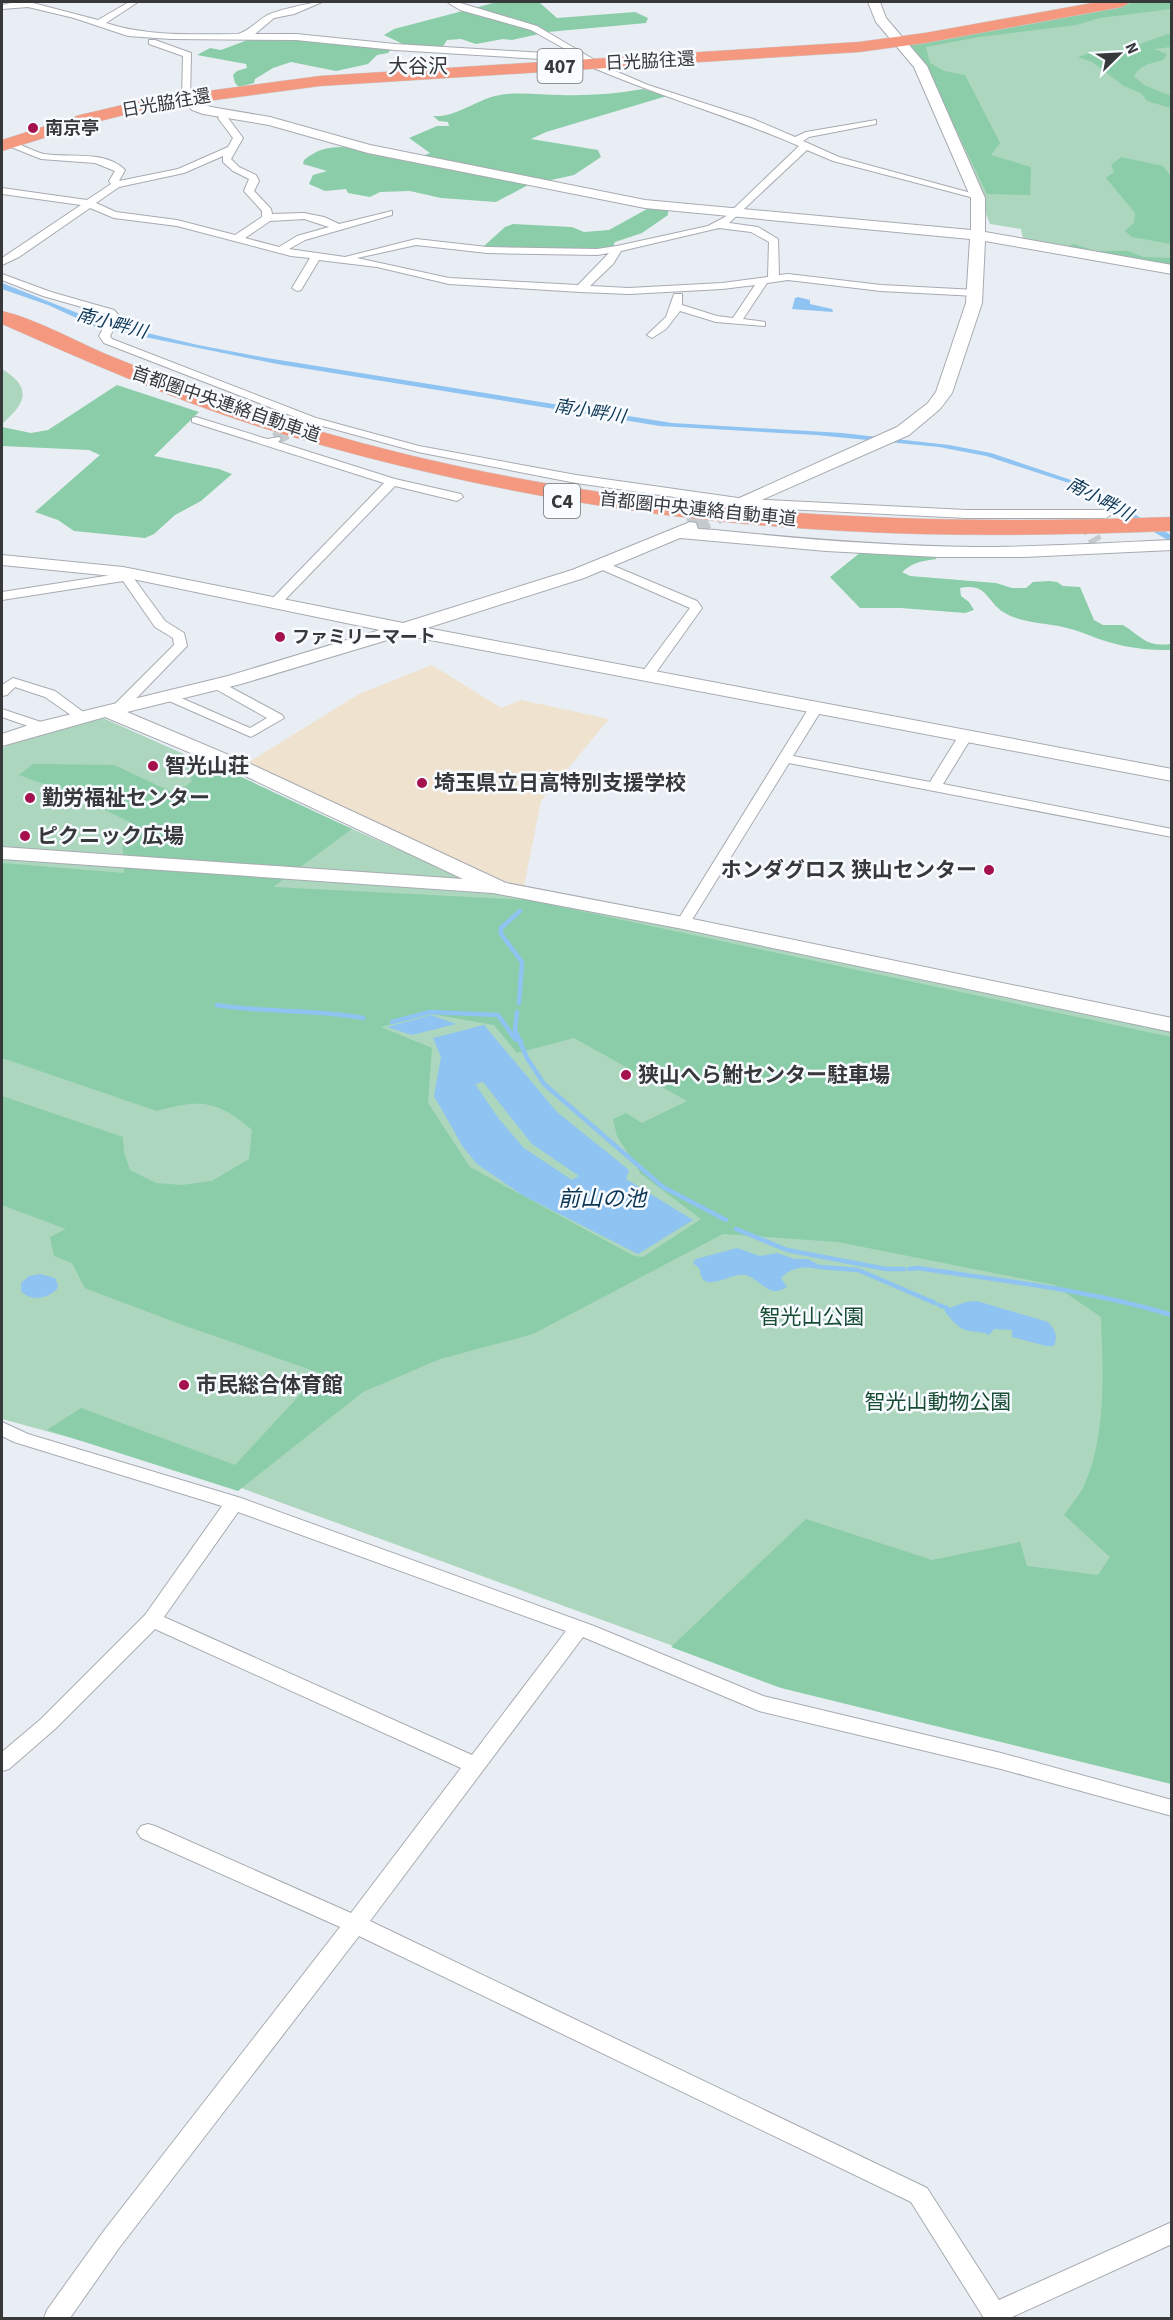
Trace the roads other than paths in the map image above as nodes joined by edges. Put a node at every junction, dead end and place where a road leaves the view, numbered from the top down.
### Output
1 (41, 2) edge
2 (134, 2) edge
3 (285, 2) edge
4 (318, 2) edge
5 (451, 2) edge
6 (874, 2) edge
7 (1122, 2) edge
8 (23, 3) edge
9 (2, 7) edge
10 (302, 8) junction
11 (99, 23) junction
12 (262, 25) junction
13 (117, 30) junction
14 (238, 37) junction
15 (296, 37) junction
16 (897, 42) junction
17 (593, 62) junction
18 (187, 98) junction
19 (225, 115) junction
20 (873, 122) dead end
21 (800, 144) junction
22 (5, 145) edge
23 (231, 149) junction
24 (116, 185) junction
25 (2, 191) edge
26 (978, 198) junction
27 (90, 204) junction
28 (388, 213) dead end
29 (735, 214) junction
30 (267, 218) junction
31 (718, 225) junction
32 (338, 228) junction
33 (978, 235) junction
34 (238, 238) junction
35 (617, 249) junction
36 (280, 250) junction
37 (315, 258) junction
38 (340, 259) junction
39 (2, 262) edge
40 (1172, 270) edge
41 (2, 277) edge
42 (769, 278) junction
43 (297, 288) dead end
44 (580, 289) junction
45 (678, 289) junction
46 (976, 293) junction
47 (678, 307) junction
48 (2, 317) edge
49 (736, 321) junction
50 (761, 324) dead end
51 (2, 327) edge
52 (652, 335) dead end
53 (196, 420) dead end
54 (392, 482) junction
55 (457, 497) dead end
56 (739, 505) junction
57 (1106, 514) dead end
58 (1161, 534) edge
59 (2, 560) edge
60 (602, 565) junction
61 (124, 574) junction
62 (2, 596) edge
63 (274, 604) junction
64 (403, 629) junction
65 (647, 675) junction
66 (217, 684) junction
67 (2, 692) edge
68 (167, 697) junction
69 (817, 706) junction
70 (113, 710) junction
71 (2, 713) edge
72 (82, 717) junction
73 (42, 727) junction
74 (966, 735) junction
75 (2, 740) edge
76 (784, 758) junction
77 (1172, 775) edge
78 (934, 787) junction
79 (1172, 833) edge
80 (2, 853) edge
81 (500, 888) junction
82 (683, 923) junction
83 (1172, 1025) edge
84 (2, 1428) edge
85 (234, 1503) junction
86 (152, 1620) junction
87 (578, 1629) junction
88 (2, 1762) edge
89 (475, 1765) junction
90 (1172, 1808) edge
91 (148, 1832) dead end
92 (355, 1924) junction
93 (1172, 2232) edge
94 (995, 2316) edge
95 (56, 2319) edge

1 - 8 street
2 - 11 street
3 - 10 street
4 - 10 street
5 - 17 street
6 - 16 street
7 - 16 highway, 日光脇往還 / 407
8 - 9 street
8 - 11 street
10 - 12 street
11 - 13 street
12 - 14 street
12 - 15 street
13 - 14 street
13 - 18 street
14 - 15 street
15 - 17 street
16 - 17 highway, 日光脇往還 / 407
16 - 26 street
17 - 18 highway, 日光脇往還 / 407
17 - 21 street
18 - 19 street
18 - 22 highway, 日光脇往還 / 407
19 - 23 street
19 - 29 street
20 - 21 street
21 - 26 street
21 - 29 street
22 - 24 street
23 - 24 street
23 - 30 street
24 - 27 street
25 - 27 street
26 - 33 street
27 - 34 street
27 - 39 street
28 - 32 street
29 - 31 street
29 - 33 street
30 - 32 street
30 - 34 street
31 - 35 street
31 - 42 street
32 - 36 street
33 - 40 street
33 - 46 street
34 - 36 street
35 - 38 street
35 - 44 street
36 - 37 street
37 - 38 street
37 - 43 street
38 - 44 street
41 - 56 street
42 - 45 street
42 - 46 street
42 - 49 street
44 - 45 street
45 - 47 street
46 - 56 street
47 - 49 street
47 - 52 street
48 - 58 highway, 首都圏中央連絡自動車道 / C4
49 - 50 street
51 - 58 highway, 首都圏中央連絡自動車道 / C4
53 - 54 street
54 - 55 street
54 - 63 street
56 - 57 street
58 - 60 street
59 - 61 street
60 - 64 street
60 - 65 street
61 - 62 street
61 - 63 street
61 - 70 street
63 - 64 street
64 - 65 street
64 - 66 street
65 - 69 street
66 - 68 street
66 - 68 street
67 - 72 street
68 - 70 street
69 - 74 street
69 - 76 street
70 - 72 street
70 - 81 street
71 - 73 street
72 - 73 street
73 - 75 street
74 - 77 street
74 - 78 street
76 - 78 street
76 - 82 street
78 - 79 street
80 - 81 street
81 - 82 street
82 - 83 street
84 - 85 street
85 - 86 street
85 - 87 street
86 - 88 street
86 - 89 street
87 - 89 street
87 - 90 street
89 - 92 street
91 - 92 street
92 - 94 street
92 - 95 street
93 - 94 street

